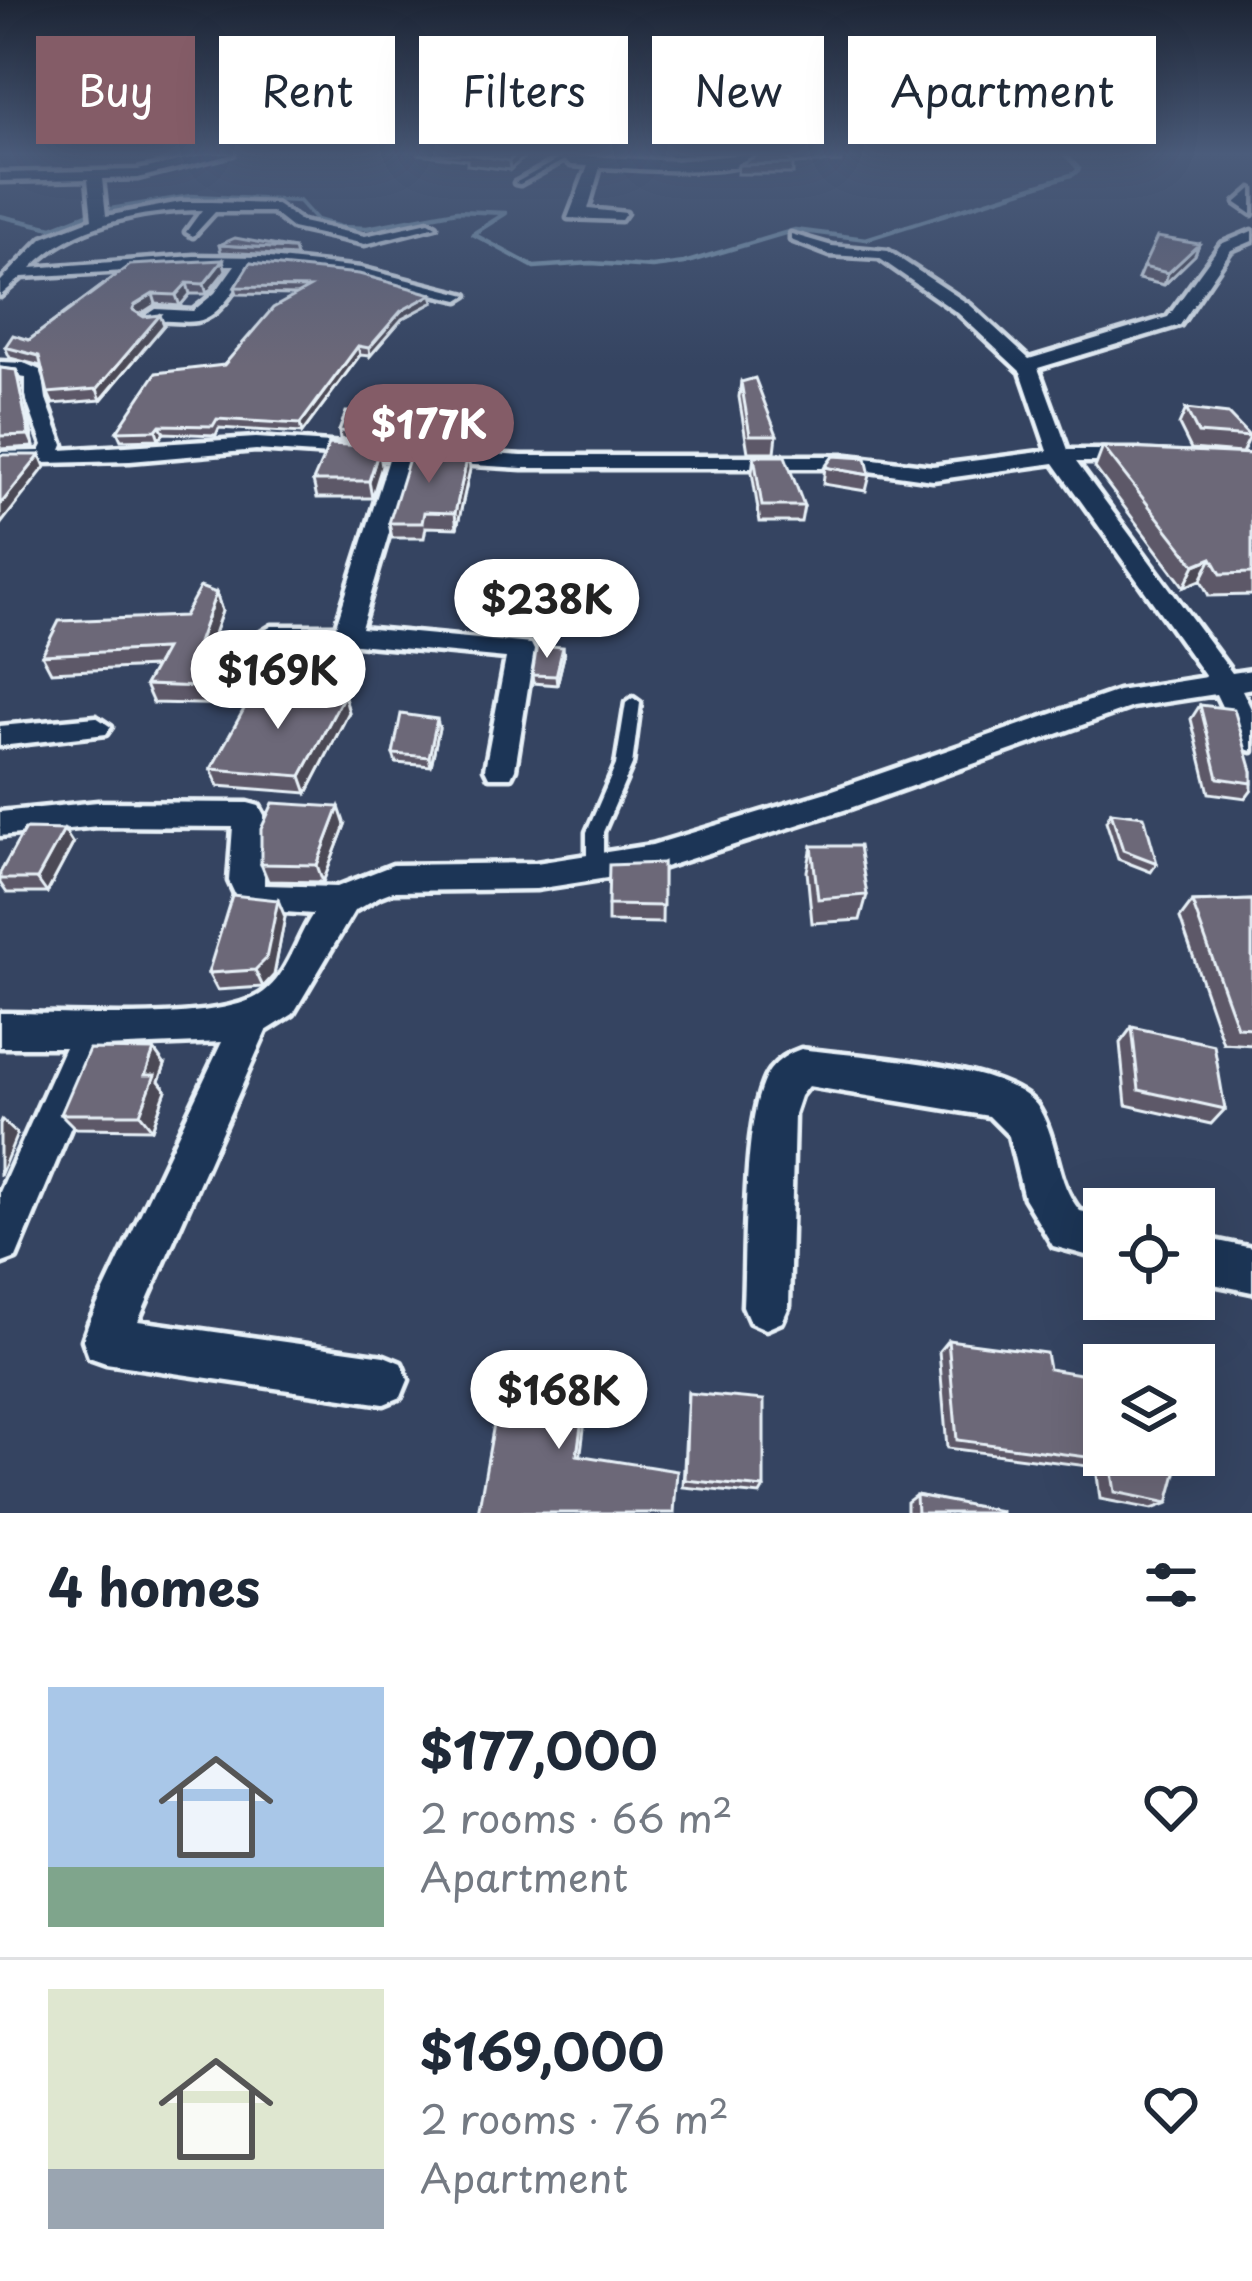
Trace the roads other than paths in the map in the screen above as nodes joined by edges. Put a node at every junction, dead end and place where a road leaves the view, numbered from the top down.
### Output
1 (90, 225) edge
2 (199, 225) edge
3 (296, 225) edge
4 (429, 226) dead end
5 (193, 232) dead end
6 (1252, 236) edge
7 (796, 237) dead end
8 (245, 262) junction
9 (18, 272) junction
10 (0, 291) edge
11 (459, 295) dead end
12 (150, 319) edge
13 (1025, 366) junction
14 (0, 368) edge
15 (48, 455) junction
16 (401, 456) junction
17 (1060, 456) junction
18 (1157, 456) edge
19 (0, 458) edge
20 (272, 634) dead end
21 (346, 635) junction
22 (1238, 680) edge
23 (633, 704) dead end
24 (96, 727) dead end
25 (0, 736) edge
26 (1252, 742) edge
27 (500, 769) dead end
28 (0, 824) edge
29 (595, 866) junction
30 (342, 901) junction
31 (252, 1018) junction
32 (0, 1030) edge
33 (92, 1030) junction
34 (1083, 1234) edge
35 (0, 1242) edge
36 (1215, 1262) edge
37 (1252, 1270) edge
38 (766, 1306) dead end
39 (384, 1380) dead end

1 - 9 street
2 - 5 street
3 - 4 street
6 - 13 street
7 - 13 street
8 - 9 street
8 - 11 street
8 - 12 street
9 - 10 street
13 - 17 street
14 - 15 street
15 - 16 street
15 - 19 street
16 - 17 street
16 - 21 street
17 - 18 street
17 - 22 street
20 - 21 street
21 - 27 street
22 - 26 street
22 - 29 street
23 - 29 lane
24 - 25 street
28 - 30 street
29 - 30 street
30 - 31 street
31 - 33 street
31 - 39 street
32 - 33 street
33 - 35 street
34 - 38 street
36 - 37 street

